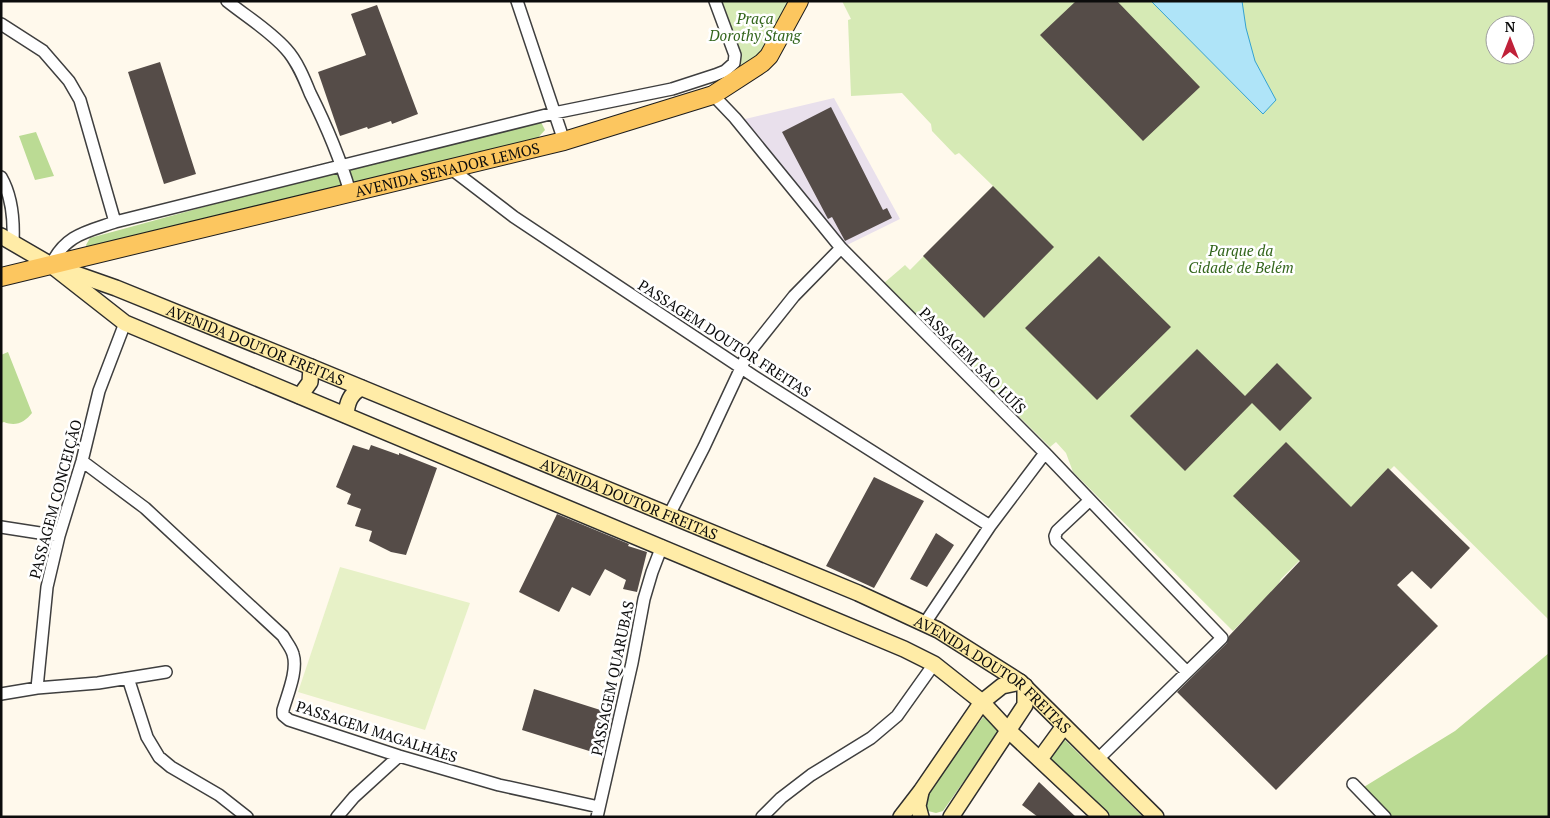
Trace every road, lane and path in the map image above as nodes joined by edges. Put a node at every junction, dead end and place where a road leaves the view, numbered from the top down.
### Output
1 (226, 1) edge
2 (517, 1) edge
3 (715, 1) edge
4 (799, 1) edge
5 (1, 24) edge
6 (713, 95) junction
7 (554, 113) junction
8 (564, 141) junction
9 (342, 164) junction
10 (450, 168) junction
11 (1, 177) edge
12 (350, 192) junction
13 (115, 222) junction
14 (7, 239) edge
15 (842, 248) junction
16 (51, 265) junction
17 (1, 277) edge
18 (125, 323) junction
19 (311, 367) junction
20 (741, 368) junction
21 (361, 388) junction
22 (300, 396) junction
23 (346, 415) junction
24 (1045, 453) junction
25 (82, 461) junction
26 (1090, 500) junction
27 (669, 515) junction
28 (990, 526) junction
29 (1, 527) edge
30 (59, 536) junction
31 (662, 546) junction
32 (925, 623) junction
33 (934, 664) junction
34 (166, 672) dead end
35 (1187, 672) junction
36 (128, 678) junction
37 (1022, 684) junction
38 (37, 688) junction
39 (1, 694) edge
40 (982, 702) junction
41 (1064, 726) junction
42 (1008, 730) junction
43 (399, 756) junction
44 (1040, 760) junction
45 (1098, 760) junction
46 (1353, 784) dead end
47 (921, 791) junction
48 (598, 812) edge
49 (950, 816) edge
50 (247, 817) edge
51 (337, 817) edge
52 (762, 817) edge
53 (901, 817) edge
54 (921, 817) edge
55 (1101, 817) edge
56 (1156, 817) edge
57 (1385, 817) edge

1 - 9 street
2 - 7 street
3 - 7 street, AVENIDA SENADOR LEMOS
4 - 6 main road, AVENIDA SENADOR LEMOS
5 - 13 street
6 - 8 main road, AVENIDA SENADOR LEMOS
6 - 15 street, PASSAGEM SÃO LUÍS
7 - 8 street
7 - 9 street, AVENIDA SENADOR LEMOS
8 - 10 main road, AVENIDA SENADOR LEMOS
9 - 12 street
9 - 13 street, AVENIDA SENADOR LEMOS
10 - 12 main road, AVENIDA SENADOR LEMOS
10 - 20 street, PASSAGEM DOUTOR FREITAS
11 - 14 street
12 - 16 main road, AVENIDA SENADOR LEMOS
13 - 16 street, AVENIDA SENADOR LEMOS
14 - 16 main road, AVENIDA DOUTOR FREITAS
15 - 20 street
15 - 24 street, PASSAGEM SÃO LUÍS
16 - 17 main road, AVENIDA SENADOR LEMOS
16 - 18 main road, AVENIDA DOUTOR FREITAS
16 - 19 main road, AVENIDA DOUTOR FREITAS
18 - 22 main road, AVENIDA DOUTOR FREITAS
18 - 25 street, PASSAGEM CONCEIÇÃO
19 - 21 main road, AVENIDA DOUTOR FREITAS
19 - 22 main road
20 - 27 street
20 - 28 street, PASSAGEM DOUTOR FREITAS
21 - 23 main road
21 - 27 main road, AVENIDA DOUTOR FREITAS
22 - 23 main road, AVENIDA DOUTOR FREITAS
23 - 31 main road, AVENIDA DOUTOR FREITAS
24 - 26 street, PASSAGEM SÃO LUÍS
24 - 28 street
25 - 30 street, PASSAGEM CONCEIÇÃO
25 - 43 street, PASSAGEM MAGALHÃES
26 - 35 street, PASSAGEM SÃO LUÍS
26 - 35 street
27 - 32 main road, AVENIDA DOUTOR FREITAS
28 - 32 street
29 - 30 street
30 - 38 street, PASSAGEM CONCEIÇÃO
31 - 33 main road, AVENIDA DOUTOR FREITAS
31 - 48 street, PASSAGEM QUARUBAS
32 - 37 main road, AVENIDA DOUTOR FREITAS
33 - 40 main road, AVENIDA DOUTOR FREITAS
33 - 52 street
34 - 36 street
35 - 45 street
36 - 38 street
36 - 50 street
37 - 40 main road
37 - 41 main road, AVENIDA DOUTOR FREITAS
37 - 42 main road
38 - 39 street
40 - 42 main road, AVENIDA DOUTOR FREITAS
40 - 47 main road
41 - 44 main road
41 - 45 main road, AVENIDA DOUTOR FREITAS
42 - 44 main road, AVENIDA DOUTOR FREITAS
42 - 49 main road
43 - 48 street, PASSAGEM MAGALHÃES
43 - 51 street
44 - 55 main road, AVENIDA DOUTOR FREITAS
45 - 56 main road, AVENIDA DOUTOR FREITAS
46 - 57 street
47 - 53 main road
47 - 54 main road

